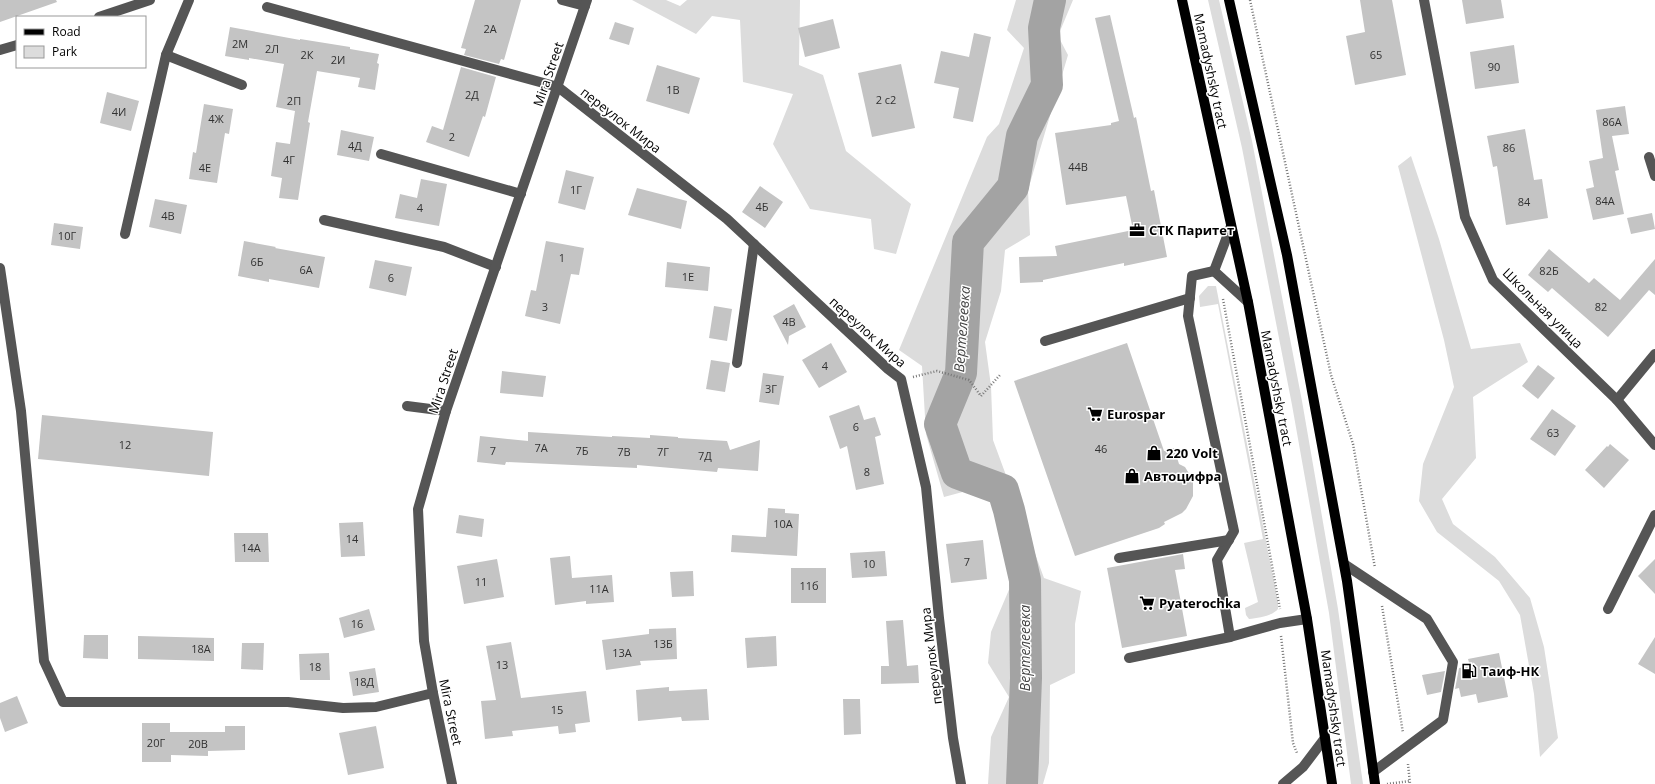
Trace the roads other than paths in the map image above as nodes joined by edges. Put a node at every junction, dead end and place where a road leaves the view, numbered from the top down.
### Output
1 (149, 0) edge
2 (189, 0) edge
3 (562, 0) edge
4 (1182, 0) edge
5 (1229, 0) edge
6 (1424, 0) edge
7 (586, 3) edge
8 (267, 7) dead end
9 (102, 16) edge
10 (16, 44) edge
11 (0, 50) edge
12 (166, 55) junction
13 (242, 85) dead end
14 (558, 87) junction
15 (381, 154) dead end
16 (1649, 158) dead end
17 (1655, 176) edge
18 (521, 194) junction
19 (324, 220) dead end
20 (1231, 226) junction
21 (125, 234) dead end
22 (754, 244) junction
23 (496, 267) junction
24 (0, 268) edge
25 (1214, 271) junction
26 (1190, 298) junction
27 (1248, 302) junction
28 (1045, 341) dead end
29 (1655, 354) edge
30 (738, 363) dead end
31 (1617, 400) junction
32 (407, 406) dead end
33 (446, 411) junction
34 (1655, 445) edge
35 (1655, 515) edge
36 (1229, 540) junction
37 (1119, 558) dead end
38 (1344, 564) junction
39 (1608, 610) dead end
40 (1307, 619) junction
41 (1230, 637) junction
42 (1129, 658) dead end
43 (433, 693) junction
44 (1325, 738) junction
45 (1373, 772) junction
46 (452, 784) edge
47 (961, 784) edge
48 (1283, 784) edge
49 (1332, 784) edge
50 (1375, 784) edge

1 - 9 street
2 - 12 street
3 - 7 street
4 - 20 main road, Mamadyshsky tract
5 - 38 main road
6 - 31 street, Школьная улица
7 - 14 street, Mira Street
8 - 14 street
10 - 11 street
12 - 13 street
12 - 21 street
14 - 18 street, Mira Street
14 - 22 street, переулок Мира
15 - 18 street
16 - 17 street
18 - 23 street, Mira Street
19 - 23 street
20 - 25 street
20 - 27 main road, Mamadyshsky tract
22 - 30 street
22 - 47 street, переулок Мира
23 - 33 street, Mira Street
24 - 43 street
25 - 26 street
25 - 27 street
26 - 28 street
26 - 36 street
27 - 40 main road, Mamadyshsky tract
29 - 31 street
31 - 34 street, Школьная улица
32 - 33 street
33 - 43 street, Mira Street
35 - 39 street
36 - 37 street
36 - 41 street
38 - 45 main road
38 - 45 street
40 - 41 street
40 - 44 main road, Mamadyshsky tract
41 - 42 street
43 - 46 street, Mira Street
44 - 48 street
44 - 49 main road, Mamadyshsky tract
45 - 50 main road

